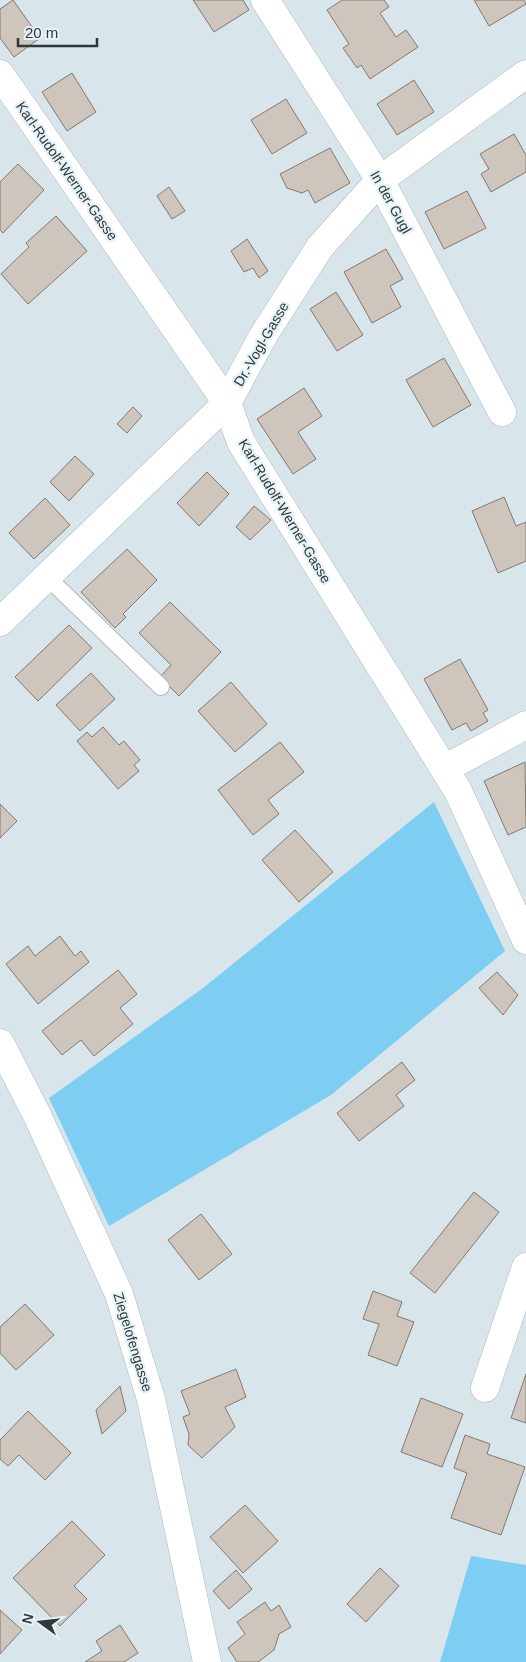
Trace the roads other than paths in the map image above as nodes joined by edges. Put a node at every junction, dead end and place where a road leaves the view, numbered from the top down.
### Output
1 (266, 0) edge
2 (0, 74) edge
3 (526, 74) edge
4 (380, 180) junction
5 (227, 403) junction
6 (502, 412) dead end
7 (47, 577) junction
8 (0, 622) edge
9 (160, 687) dead end
10 (526, 725) edge
11 (444, 769) junction
12 (526, 940) edge
13 (0, 1043) edge
14 (526, 1266) edge
15 (485, 1388) dead end
16 (207, 1662) edge

1 - 4 street, In der Gugl
2 - 5 street, Karl-Rudolf-Werner-Gasse
3 - 4 street, Dr.-Vogl-Gasse
4 - 5 street, Dr.-Vogl-Gasse
4 - 6 street, In der Gugl
5 - 7 street, Dr.-Vogl-Gasse
5 - 11 street, Karl-Rudolf-Werner-Gasse
7 - 8 street, Dr.-Vogl-Gasse
7 - 9 lane
10 - 11 street
11 - 12 street, Karl-Rudolf-Werner-Gasse
13 - 16 street, Ziegelofengasse
14 - 15 street

